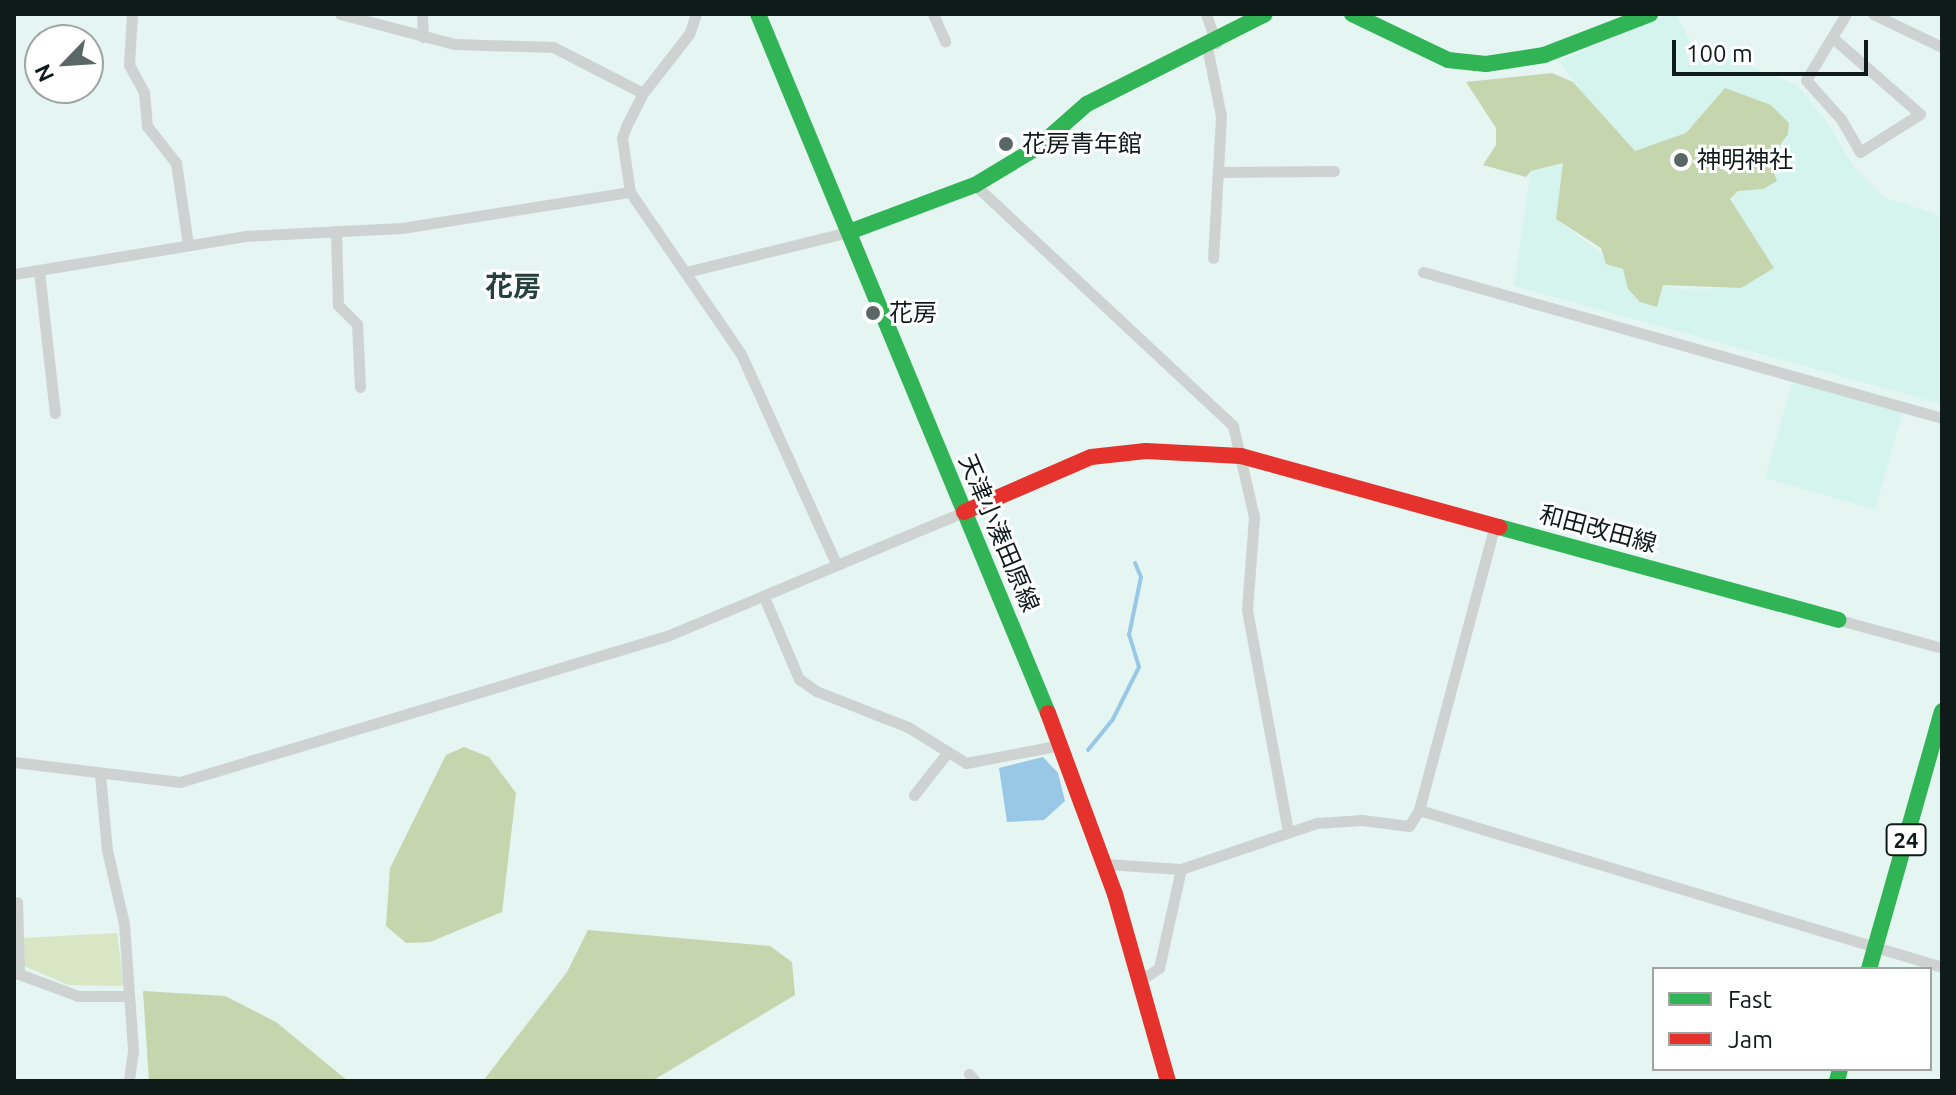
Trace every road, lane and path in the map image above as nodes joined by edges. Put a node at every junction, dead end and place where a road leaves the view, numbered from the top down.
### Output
1 (132, 14) edge
2 (340, 14) edge
3 (422, 14) edge
4 (696, 14) edge
5 (758, 14) edge
6 (933, 14) edge
7 (1206, 14) edge
8 (1265, 14) edge
9 (1352, 14) edge
10 (1650, 14) edge
11 (1846, 14) edge
12 (1873, 14) edge
13 (423, 37) junction
14 (1834, 39) junction
15 (945, 41) dead end
16 (1212, 45) junction
17 (1942, 47) edge
18 (643, 93) junction
19 (1334, 171) dead end
20 (1218, 172) junction
21 (975, 185) junction
22 (630, 192) junction
23 (336, 231) junction
24 (849, 232) junction
25 (188, 244) junction
26 (1213, 258) dead end
27 (39, 271) junction
28 (686, 272) junction
29 (1423, 272) dead end
30 (14, 274) edge
31 (360, 387) dead end
32 (55, 413) dead end
33 (1942, 418) edge
34 (1241, 456) junction
35 (964, 512) junction
36 (1495, 525) junction
37 (836, 563) junction
38 (764, 597) junction
39 (1839, 620) joint
40 (1942, 648) edge
41 (1942, 711) edge
42 (1939, 732) edge
43 (1061, 745) junction
44 (947, 753) junction
45 (14, 762) edge
46 (100, 775) junction
47 (914, 795) dead end
48 (1419, 810) junction
49 (1288, 832) junction
50 (1106, 864) junction
51 (1181, 869) junction
52 (17, 902) dead end
53 (1875, 948) junction
54 (1870, 967) edge
55 (1942, 967) edge
56 (1141, 980) junction
57 (128, 996) junction
58 (129, 1081) edge
59 (1168, 1081) edge

1 - 25 street
2 - 13 street
3 - 13 street
4 - 18 street
5 - 24 street, 天津小湊田原線
6 - 15 street
7 - 16 street
8 - 16 street
9 - 10 street
11 - 14 street
12 - 17 street
13 - 18 street
14 - 14 street
16 - 20 street
16 - 21 street
18 - 22 street
19 - 20 street
20 - 26 street
21 - 24 street
21 - 34 street
22 - 23 street
22 - 28 street
23 - 25 street
23 - 31 street
24 - 28 street
24 - 35 street, 天津小湊田原線
25 - 27 street
27 - 30 street
27 - 32 street
28 - 37 street
29 - 33 street
34 - 35 street, 和田改田線
34 - 36 street, 和田改田線
34 - 49 street
35 - 37 street
35 - 43 street, 天津小湊田原線
36 - 39 street, 和田改田線
36 - 48 street
37 - 38 street
38 - 44 street
38 - 46 street
39 - 40 street, 和田改田線
41 - 42 street, 24
42 - 53 street, 24
43 - 44 street
43 - 50 street, 天津小湊田原線
44 - 47 street
45 - 46 street
46 - 57 street
48 - 49 street
48 - 53 street
49 - 51 street
50 - 51 street
50 - 56 street, 天津小湊田原線
51 - 56 street
52 - 57 street
53 - 54 street, 24
53 - 55 street
56 - 59 street, 天津小湊田原線
57 - 58 street

